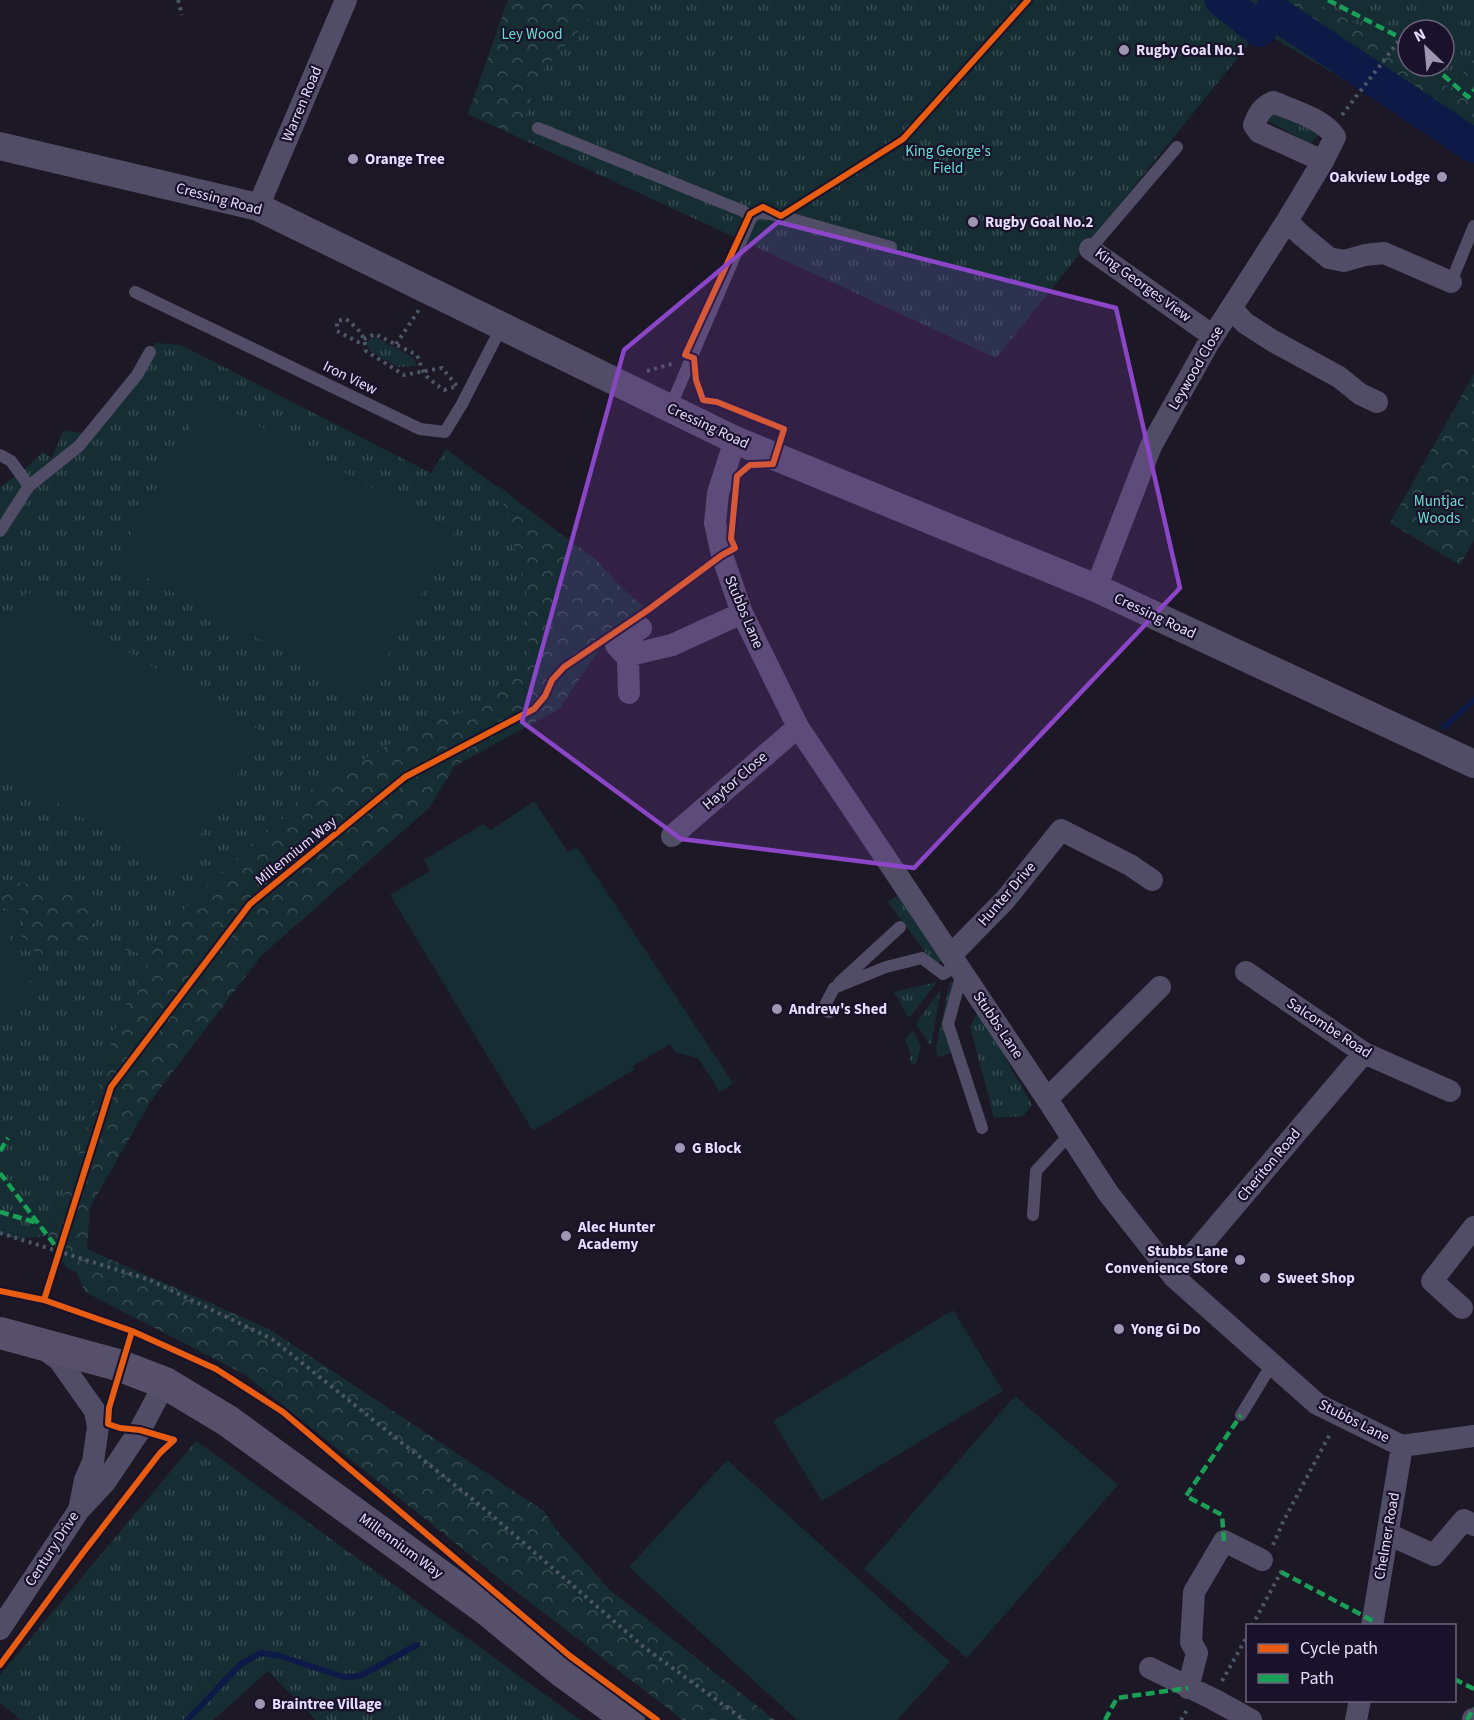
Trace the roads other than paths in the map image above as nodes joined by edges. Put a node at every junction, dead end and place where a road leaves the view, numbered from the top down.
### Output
1 (346, 0) edge
2 (538, 128) dead end
3 (0, 146) edge
4 (1177, 147) dead end
5 (1323, 160) junction
6 (258, 207) junction
7 (751, 218) junction
8 (1287, 221) junction
9 (1474, 226) edge
10 (891, 247) dead end
11 (1090, 249) joint
12 (1451, 282) joint
13 (135, 292) dead end
14 (1231, 308) junction
15 (502, 326) junction
16 (1213, 336) junction
17 (150, 352) dead end
18 (1377, 402) dead end
19 (670, 408) junction
20 (735, 440) junction
21 (0, 455) edge
22 (29, 486) junction
23 (0, 531) edge
24 (1096, 588) junction
25 (742, 613) junction
26 (641, 628) dead end
27 (619, 663) junction
28 (629, 693) dead end
29 (798, 727) junction
30 (1474, 764) edge
31 (672, 836) dead end
32 (1152, 880) dead end
33 (900, 927) dead end
34 (957, 964) junction
35 (1246, 972) dead end
36 (1160, 987) dead end
37 (834, 988) junction
38 (829, 1012) dead end
39 (1364, 1053) junction
40 (1450, 1091) dead end
41 (1047, 1099) junction
42 (982, 1128) dead end
43 (1070, 1134) junction
44 (1033, 1215) dead end
45 (1474, 1227) edge
46 (1174, 1277) junction
47 (1462, 1308) dead end
48 (0, 1333) edge
49 (37, 1343) junction
50 (1272, 1364) junction
51 (165, 1383) junction
52 (1241, 1415) dead end
53 (1474, 1436) edge
54 (1402, 1446) junction
55 (79, 1510) junction
56 (1474, 1525) edge
57 (1388, 1534) junction
58 (1268, 1560) road end
59 (1372, 1624) edge
60 (0, 1629) edge
61 (1150, 1668) dead end
62 (1188, 1688) junction
63 (1360, 1702) edge
64 (629, 1720) edge
65 (1251, 1720) edge
66 (1356, 1720) edge

1 - 6 street, Warren Road
2 - 7 lane
3 - 6 street, Cressing Road
4 - 11 lane, King Georges View
5 - 5 street, Leywood Close
5 - 8 street, Leywood Close
6 - 15 street, Cressing Road
7 - 10 lane
7 - 19 lane
8 - 12 street
8 - 14 street, Leywood Close
9 - 12 lane
11 - 16 street, King Georges View
13 - 15 lane, Iron View
14 - 16 street, Leywood Close
14 - 18 street
15 - 19 street, Cressing Road
16 - 24 street, Leywood Close
17 - 22 lane
19 - 20 street, Cressing Road
20 - 24 street, Cressing Road
20 - 25 street, Stubbs Lane
21 - 22 lane
22 - 23 lane
24 - 30 street, Cressing Road
25 - 27 street
25 - 29 street, Stubbs Lane
26 - 27 street
27 - 28 street
29 - 31 street, Haytor Close
29 - 34 street, Stubbs Lane
32 - 34 street, Hunter Drive
33 - 37 lane
34 - 37 lane
34 - 41 street, Stubbs Lane
34 - 42 lane
35 - 39 street, Salcombe Road
36 - 41 street
37 - 38 lane
39 - 40 street, Salcombe Road
39 - 46 street, Cheriton Road
41 - 43 street, Stubbs Lane
43 - 44 lane
43 - 46 street, Stubbs Lane
45 - 47 street
46 - 50 street, Stubbs Lane
48 - 49 main road, Millennium Way
49 - 51 main road, Millennium Way
49 - 55 street, Century Drive
50 - 52 lane
50 - 54 street, Stubbs Lane
51 - 55 street
51 - 64 main road, Millennium Way
53 - 54 street, Stubbs Lane
54 - 57 street, Chelmer Road
55 - 60 street, Century Drive
56 - 57 street
57 - 59 street, Chelmer Road
58 - 62 street
61 - 62 street
62 - 65 street
63 - 66 street

